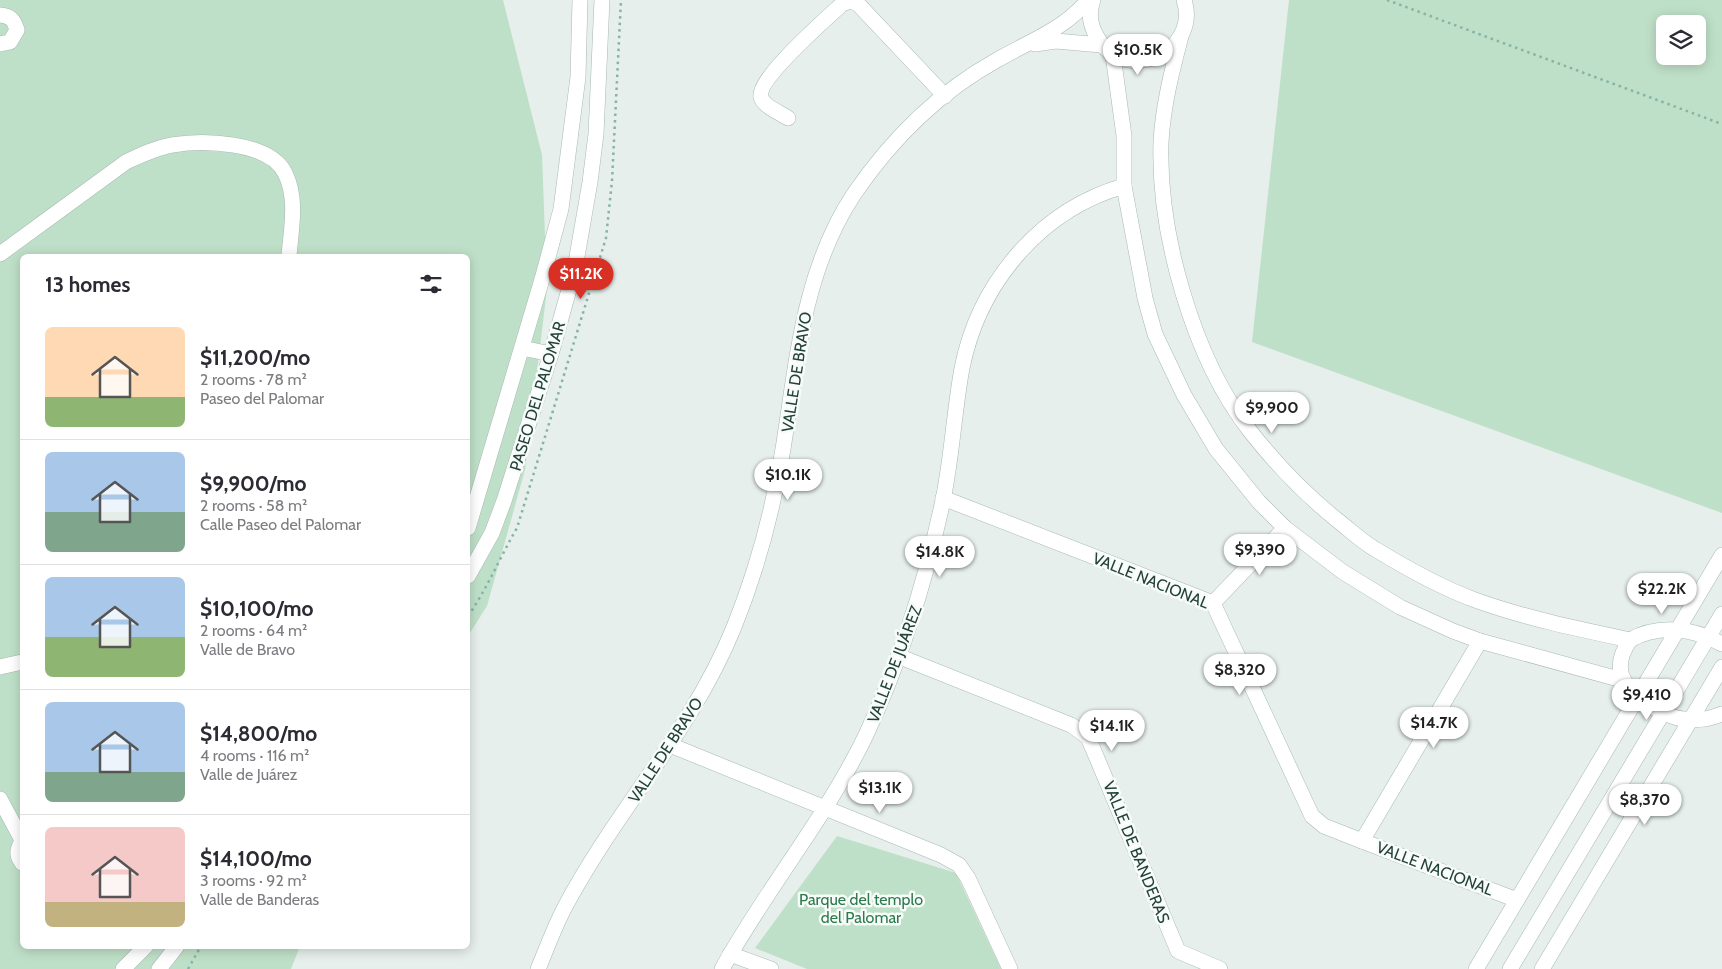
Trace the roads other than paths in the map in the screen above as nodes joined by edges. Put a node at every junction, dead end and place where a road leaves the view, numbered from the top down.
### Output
1 (580, 0) edge
2 (602, 0) edge
3 (1088, 0) edge
4 (1093, 0) edge
5 (1184, 0) edge
6 (0, 15) edge
7 (1181, 36) junction
8 (0, 44) edge
9 (1026, 45) junction
10 (1101, 45) junction
11 (1113, 55) junction
12 (578, 77) junction
13 (599, 77) junction
14 (945, 96) junction
15 (788, 118) dead end
16 (1124, 186) junction
17 (0, 254) edge
18 (289, 254) edge
19 (522, 348) junction
20 (551, 354) junction
21 (943, 498) junction
22 (470, 521) edge
23 (1285, 528) junction
24 (1722, 556) edge
25 (470, 572) edge
26 (1214, 603) junction
27 (1722, 614) edge
28 (1678, 630) junction
29 (1708, 637) junction
30 (1630, 640) junction
31 (1480, 641) junction
32 (1722, 644) edge
33 (898, 656) junction
34 (20, 662) edge
35 (0, 666) edge
36 (1722, 667) edge
37 (1622, 680) junction
38 (1638, 697) junction
39 (1663, 713) junction
40 (1722, 714) edge
41 (1690, 720) junction
42 (670, 745) junction
43 (0, 799) edge
44 (825, 809) junction
45 (20, 836) edge
46 (1362, 841) junction
47 (20, 844) edge
48 (20, 860) edge
49 (1517, 900) junction
50 (143, 949) edge
51 (175, 949) edge
52 (730, 954) junction
53 (123, 969) edge
54 (160, 969) edge
55 (538, 969) edge
56 (722, 969) edge
57 (771, 969) edge
58 (1010, 969) edge
59 (1220, 969) edge
60 (1476, 969) edge
61 (1510, 969) edge
62 (1542, 969) edge

1 - 12 street, PASEO DEL PALOMAR
2 - 13 street, PASEO DEL PALOMAR
3 - 9 street, VALLE DE BRAVO
4 - 10 street
5 - 7 street
6 - 8 street
7 - 11 street
7 - 30 street
9 - 10 street, VALLE DE BRAVO
9 - 14 street, VALLE DE BRAVO
10 - 11 street
11 - 16 street
12 - 13 street
12 - 19 street, PASEO DEL PALOMAR
13 - 20 street, PASEO DEL PALOMAR
14 - 15 street
14 - 42 street, VALLE DE BRAVO
16 - 21 street, VALLE DE JUÁREZ
16 - 23 street
17 - 18 street
19 - 20 street
19 - 22 street, PASEO DEL PALOMAR
20 - 25 street, PASEO DEL PALOMAR
21 - 26 street, VALLE NACIONAL
21 - 33 street, VALLE DE JUÁREZ
23 - 26 street
23 - 31 street
24 - 28 street
26 - 46 street, VALLE NACIONAL
27 - 29 street
28 - 29 street
28 - 30 street
28 - 38 street
29 - 32 street
29 - 39 street
30 - 37 street
31 - 37 street
31 - 46 street
33 - 44 street, VALLE DE JUÁREZ
33 - 59 street, VALLE DE BANDERAS
34 - 35 street
36 - 41 street
37 - 38 street
38 - 39 street
38 - 49 street
39 - 41 street
39 - 61 street
40 - 41 street
41 - 62 street
42 - 44 street
42 - 55 street, VALLE DE BRAVO
43 - 45 street
44 - 52 street, VALLE DE JUÁREZ
44 - 58 street
46 - 49 street, VALLE NACIONAL
47 - 48 street
49 - 60 street
50 - 53 street
51 - 54 street
52 - 56 street, VALLE DE JUÁREZ
52 - 57 street

